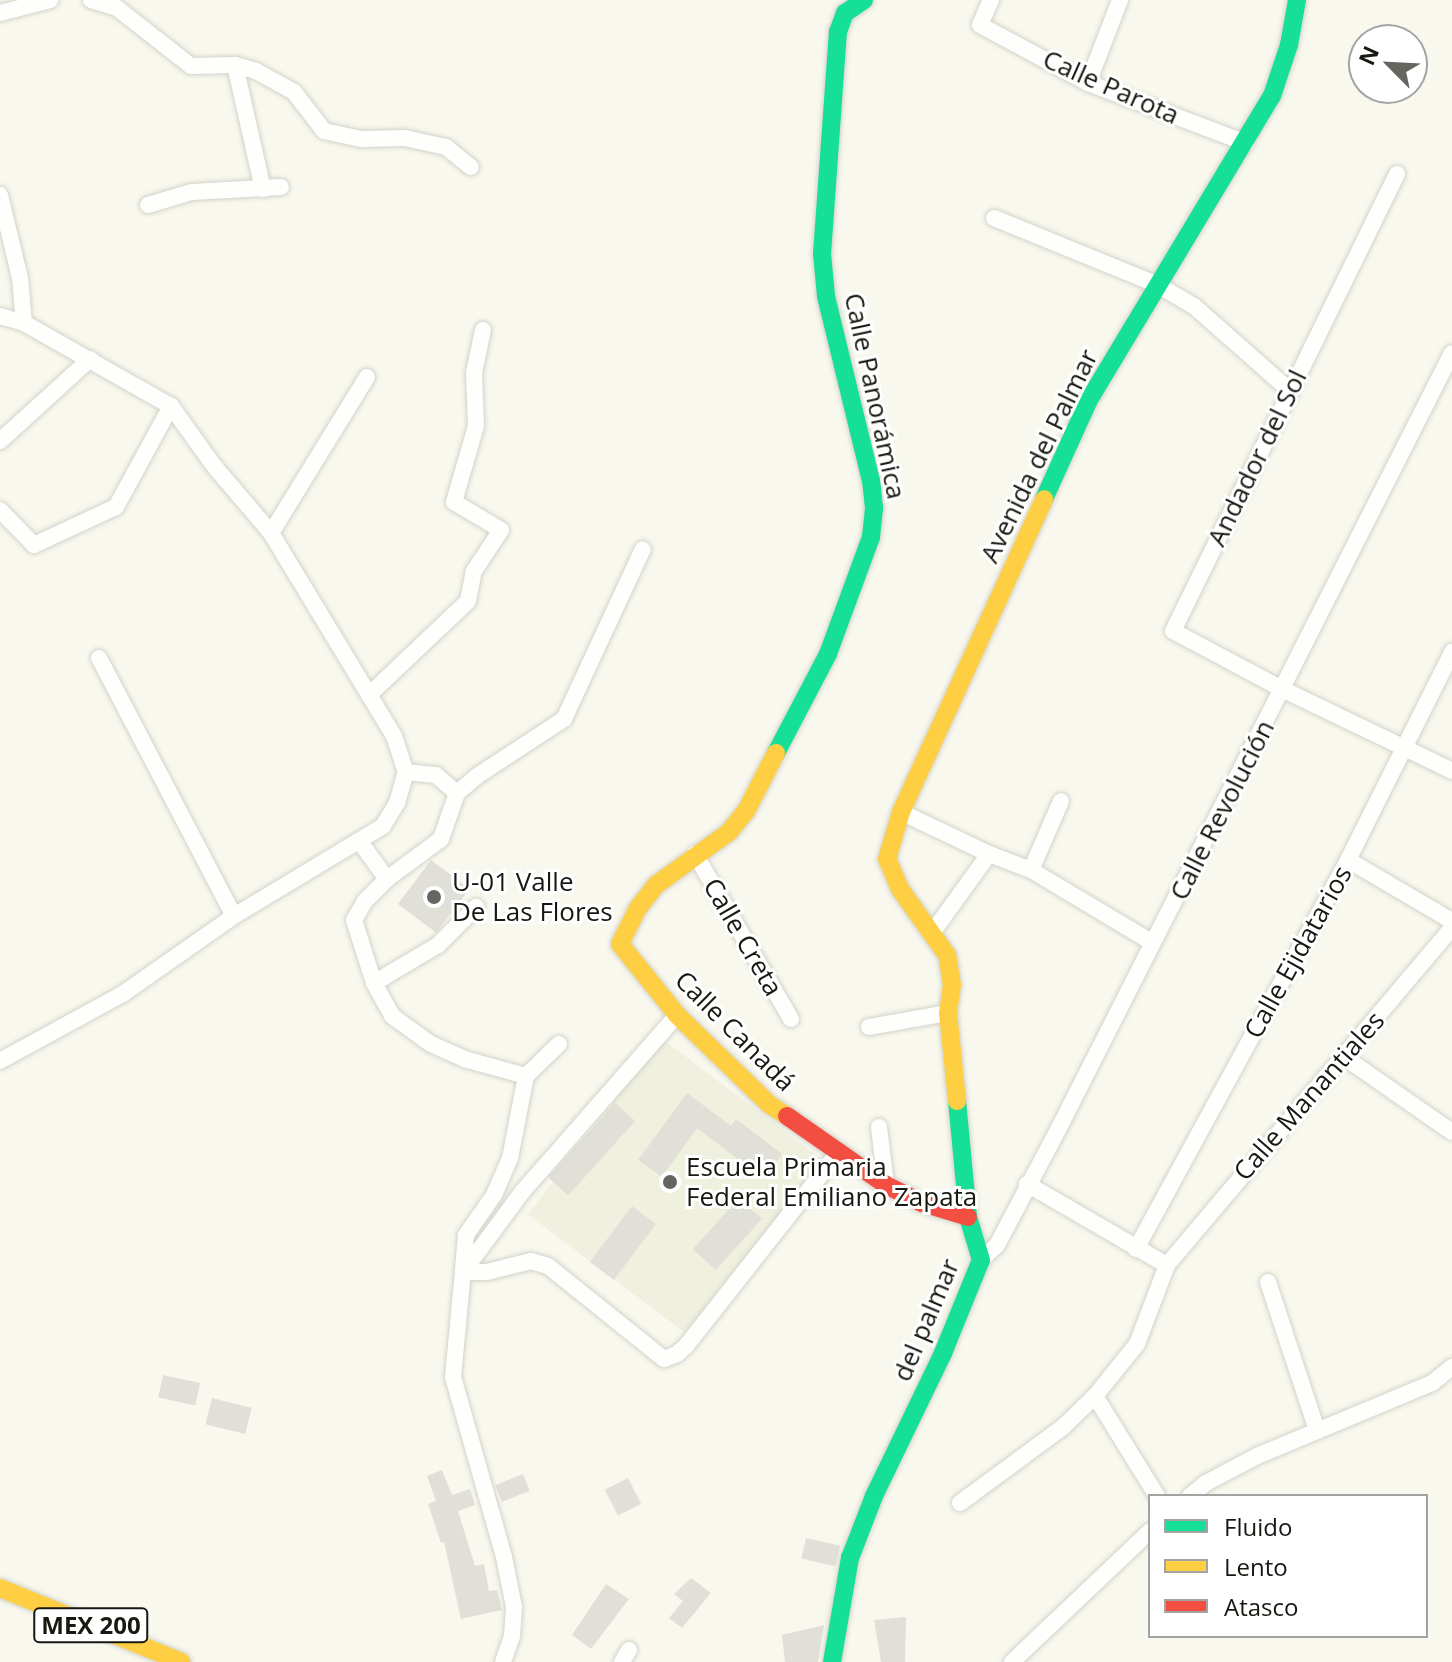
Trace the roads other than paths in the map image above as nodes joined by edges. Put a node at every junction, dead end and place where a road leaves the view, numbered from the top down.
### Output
1 (50, 0) edge
2 (91, 0) edge
3 (864, 0) edge
4 (991, 0) edge
5 (1120, 0) edge
6 (1297, 0) edge
7 (0, 13) edge
8 (235, 65) junction
9 (1088, 83) junction
10 (1246, 143) junction
11 (471, 167) dead end
12 (1397, 174) dead end
13 (281, 187) dead end
14 (263, 189) junction
15 (0, 195) edge
16 (148, 205) dead end
17 (994, 218) dead end
18 (1158, 285) junction
19 (0, 316) edge
20 (24, 323) junction
21 (483, 330) dead end
22 (1452, 353) edge
23 (90, 359) junction
24 (367, 377) dead end
25 (1289, 390) junction
26 (171, 406) junction
27 (0, 441) edge
28 (0, 510) edge
29 (271, 533) junction
30 (643, 549) dead end
31 (1452, 652) edge
32 (99, 658) dead end
33 (1284, 690) junction
34 (370, 694) junction
35 (1405, 748) junction
36 (1452, 771) edge
37 (406, 772) junction
38 (457, 793) junction
39 (1061, 801) dead end
40 (901, 812) junction
41 (360, 842) junction
42 (695, 854) junction
43 (989, 854) junction
44 (887, 859) joint
45 (1348, 860) junction
46 (1031, 870) junction
47 (387, 879) junction
48 (476, 907) dead end
49 (234, 916) junction
50 (1452, 921) edge
51 (628, 927) joint
52 (1452, 928) edge
53 (932, 933) junction
54 (1153, 943) junction
55 (374, 983) junction
56 (948, 1013) junction
57 (677, 1015) junction
58 (791, 1019) dead end
59 (869, 1027) dead end
60 (559, 1044) dead end
61 (1344, 1057) junction
62 (0, 1061) edge
63 (526, 1076) junction
64 (879, 1127) dead end
65 (1452, 1132) edge
66 (837, 1154) junction
67 (1027, 1184) junction
68 (886, 1185) junction
69 (968, 1217) junction
70 (1136, 1249) junction
71 (981, 1260) junction
72 (1167, 1265) junction
73 (463, 1272) junction
74 (1268, 1282) dead end
75 (1452, 1367) edge
76 (1095, 1396) junction
77 (1317, 1430) junction
78 (1156, 1494) edge
79 (1192, 1494) edge
80 (960, 1503) dead end
81 (1148, 1533) edge
82 (0, 1588) edge
83 (181, 1662) edge
84 (503, 1662) edge
85 (832, 1662) edge
86 (1012, 1662) edge

1 - 7 street
2 - 8 street
3 - 42 street, Calle Panorámica
4 - 9 street, Calle Parota
5 - 9 street
6 - 10 street, Avenida del Palmar
8 - 11 street
8 - 14 street
9 - 10 street, Calle Parota
10 - 18 street, Avenida del Palmar
12 - 25 street, Andador del Sol
13 - 14 street
14 - 16 street
15 - 20 street
17 - 18 street
18 - 25 street
18 - 40 street, Avenida del Palmar
19 - 20 street
20 - 23 street
21 - 34 street
22 - 33 street, Calle Revolución
23 - 26 street
23 - 27 street
24 - 29 street
25 - 33 street, Andador del Sol
26 - 28 street
26 - 29 street
29 - 34 street
30 - 38 street
31 - 35 street, Calle Ejidatarios
32 - 49 street
33 - 35 street
33 - 54 street, Calle Revolución
34 - 37 street
35 - 36 street
35 - 45 street, Calle Ejidatarios
37 - 38 street
37 - 41 street
38 - 47 street
39 - 46 street
40 - 43 street
40 - 44 street, Avenida del Palmar
41 - 47 street
41 - 49 street
42 - 51 street, Calle Panorámica
42 - 58 street, Calle Creta
43 - 46 street
43 - 53 street
44 - 53 street, del palmar
45 - 50 street
45 - 70 street, Calle Ejidatarios
46 - 54 street
47 - 55 street
48 - 55 street
49 - 62 street
51 - 57 street, Calle Canadá
52 - 61 street, Calle Manantiales
53 - 56 street, del palmar
54 - 67 street, Calle Revolución
55 - 63 street
56 - 59 street
56 - 69 street, del palmar
57 - 66 street, Calle Canadá
57 - 73 street
60 - 63 street
61 - 65 street
61 - 72 street, Calle Manantiales
63 - 73 street
64 - 68 street
66 - 68 street, Calle Canadá
66 - 73 street
67 - 70 street
67 - 71 street, Calle Revolución
68 - 69 street, Calle Canadá
69 - 71 street, del palmar
70 - 72 street
71 - 85 street, del palmar
72 - 76 street, Calle Manantiales
73 - 84 street
74 - 77 street
75 - 77 street
76 - 78 street
76 - 80 street, Calle Manantiales
77 - 79 street
81 - 86 street
82 - 83 street, MEX 200

